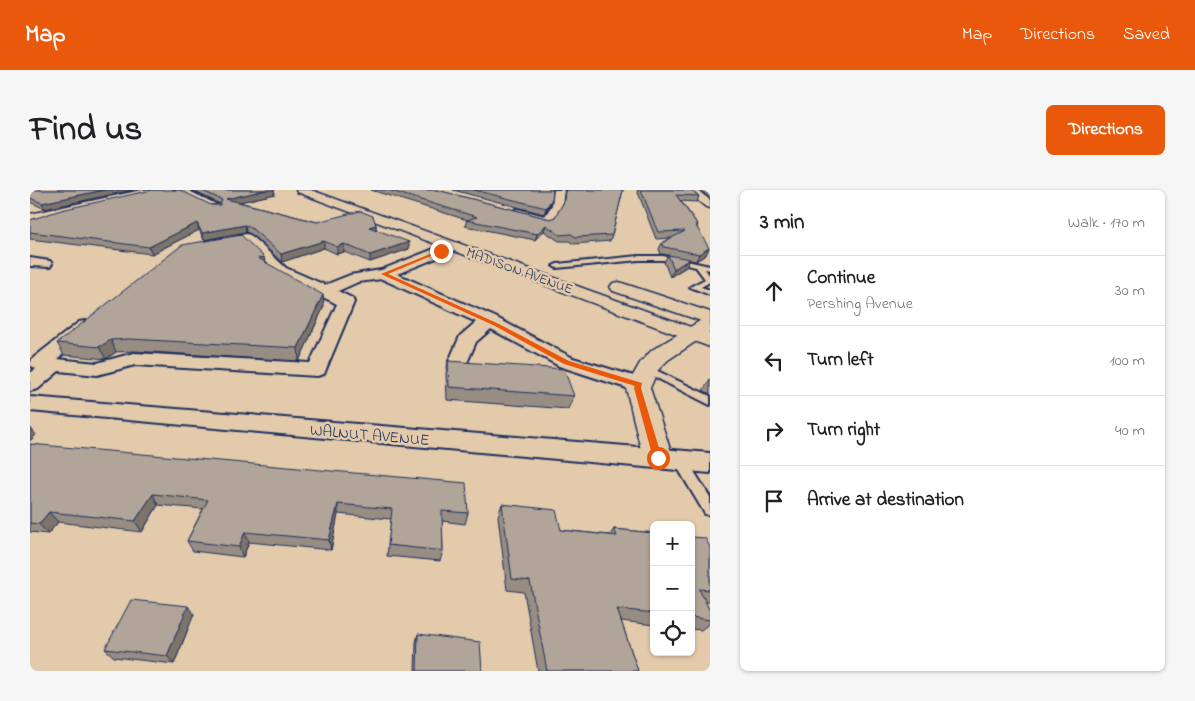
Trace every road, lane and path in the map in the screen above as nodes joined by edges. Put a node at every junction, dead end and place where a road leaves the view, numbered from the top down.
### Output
1 (157, 190) edge
2 (179, 190) edge
3 (301, 190) edge
4 (559, 190) edge
5 (690, 190) edge
6 (346, 194) dead end
7 (710, 205) edge
8 (218, 207) edge
9 (510, 210) edge
10 (30, 218) edge
11 (460, 240) junction
12 (193, 247) edge
13 (539, 259) dead end
14 (30, 262) edge
15 (45, 264) dead end
16 (557, 266) junction
17 (699, 266) junction
18 (710, 268) edge
19 (384, 274) junction
20 (325, 291) junction
21 (710, 293) edge
22 (100, 313) edge
23 (489, 321) junction
24 (706, 329) edge
25 (459, 361) edge
26 (54, 365) junction
27 (643, 377) junction
28 (30, 384) edge
29 (710, 401) edge
30 (30, 404) edge
31 (669, 459) junction
32 (710, 463) edge
33 (710, 510) edge

1 - 10 main road
2 - 8 street
3 - 11 main road, MADISON AVENUE
4 - 9 street
5 - 7 main road
6 - 11 main road, MADISON AVENUE
11 - 19 street
11 - 24 main road, MADISON AVENUE
12 - 20 street
13 - 16 main road, MADISON AVENUE
14 - 15 street
16 - 17 lane
16 - 24 main road, MADISON AVENUE
17 - 18 lane
17 - 21 lane
19 - 20 street
19 - 23 street
20 - 26 street
22 - 26 street
23 - 25 street
23 - 27 street
24 - 27 main road
26 - 28 street
27 - 29 lane
27 - 31 main road
30 - 31 street, WALNUT AVENUE
31 - 32 street, WALNUT AVENUE
31 - 33 lane

